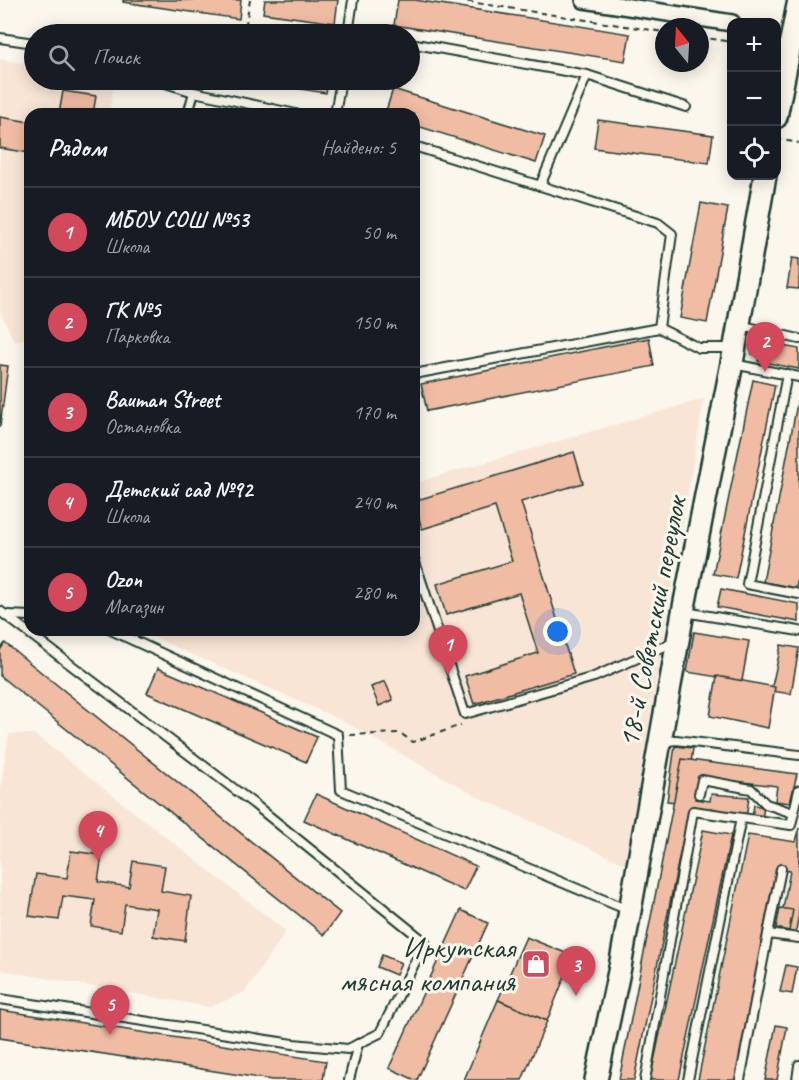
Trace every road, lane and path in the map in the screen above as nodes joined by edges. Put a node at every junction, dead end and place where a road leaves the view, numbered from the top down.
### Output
1 (250, 0) edge
2 (353, 0) edge
3 (457, 0) edge
4 (584, 0) edge
5 (799, 0) edge
6 (727, 21) edge
7 (246, 24) edge
8 (349, 24) edge
9 (655, 31) edge
10 (789, 31) edge
11 (0, 38) edge
12 (709, 38) edge
13 (727, 41) edge
14 (24, 42) edge
15 (420, 45) edge
16 (587, 75) junction
17 (781, 88) edge
18 (188, 90) edge
19 (339, 90) edge
20 (194, 92) junction
21 (686, 107) dead end
22 (190, 108) edge
23 (255, 108) edge
24 (336, 108) edge
25 (781, 140) edge
26 (799, 143) edge
27 (420, 148) edge
28 (764, 180) edge
29 (540, 186) junction
30 (738, 325) junction
31 (659, 328) junction
32 (799, 339) edge
33 (733, 355) junction
34 (420, 373) edge
35 (787, 375) junction
36 (799, 377) edge
37 (420, 577) edge
38 (799, 594) edge
39 (683, 612) junction
40 (2, 613) edge
41 (24, 615) edge
42 (0, 623) edge
43 (24, 630) edge
44 (799, 631) edge
45 (32, 636) edge
46 (124, 636) edge
47 (678, 640) junction
48 (465, 714) junction
49 (338, 735) junction
50 (659, 742) junction
51 (799, 755) edge
52 (799, 790) edge
53 (699, 794) dead end
54 (793, 813) junction
55 (741, 818) junction
56 (781, 869) dead end
57 (630, 910) junction
58 (768, 934) junction
59 (799, 938) edge
60 (0, 999) edge
61 (358, 1044) junction
62 (799, 1065) edge
63 (349, 1080) edge
64 (596, 1080) edge
65 (645, 1080) edge
66 (688, 1080) edge
67 (740, 1080) edge
68 (797, 1080) edge

1 - 7 path
2 - 8 lane
3 - 9 path
4 - 6 street
5 - 10 street
10 - 17 street
11 - 14 lane
12 - 13 path
15 - 16 lane
16 - 21 lane
16 - 29 lane
18 - 20 lane
19 - 24 lane
20 - 22 lane
20 - 23 lane
25 - 26 path
27 - 29 lane
28 - 30 street, 18-й Советский переулок
29 - 31 lane
30 - 32 lane
30 - 33 street, 18-й Советский переулок
31 - 33 lane
31 - 34 lane
33 - 35 lane
33 - 39 street, 18-й Советский переулок
35 - 36 lane
35 - 38 lane
37 - 48 lane
39 - 44 lane
39 - 47 street, 18-й Советский переулок
40 - 41 lane
40 - 42 lane
40 - 43 lane
45 - 61 lane
46 - 49 lane
47 - 48 lane
47 - 50 street, 18-й Советский переулок
48 - 49 path
49 - 57 lane
50 - 51 lane
50 - 57 street, 18-й Советский переулок
52 - 54 lane
53 - 54 lane
54 - 55 lane
55 - 65 lane
55 - 66 lane
56 - 58 lane
57 - 64 street, 18-й Советский переулок
58 - 59 lane
58 - 67 lane
60 - 61 lane
61 - 63 lane
62 - 68 lane

